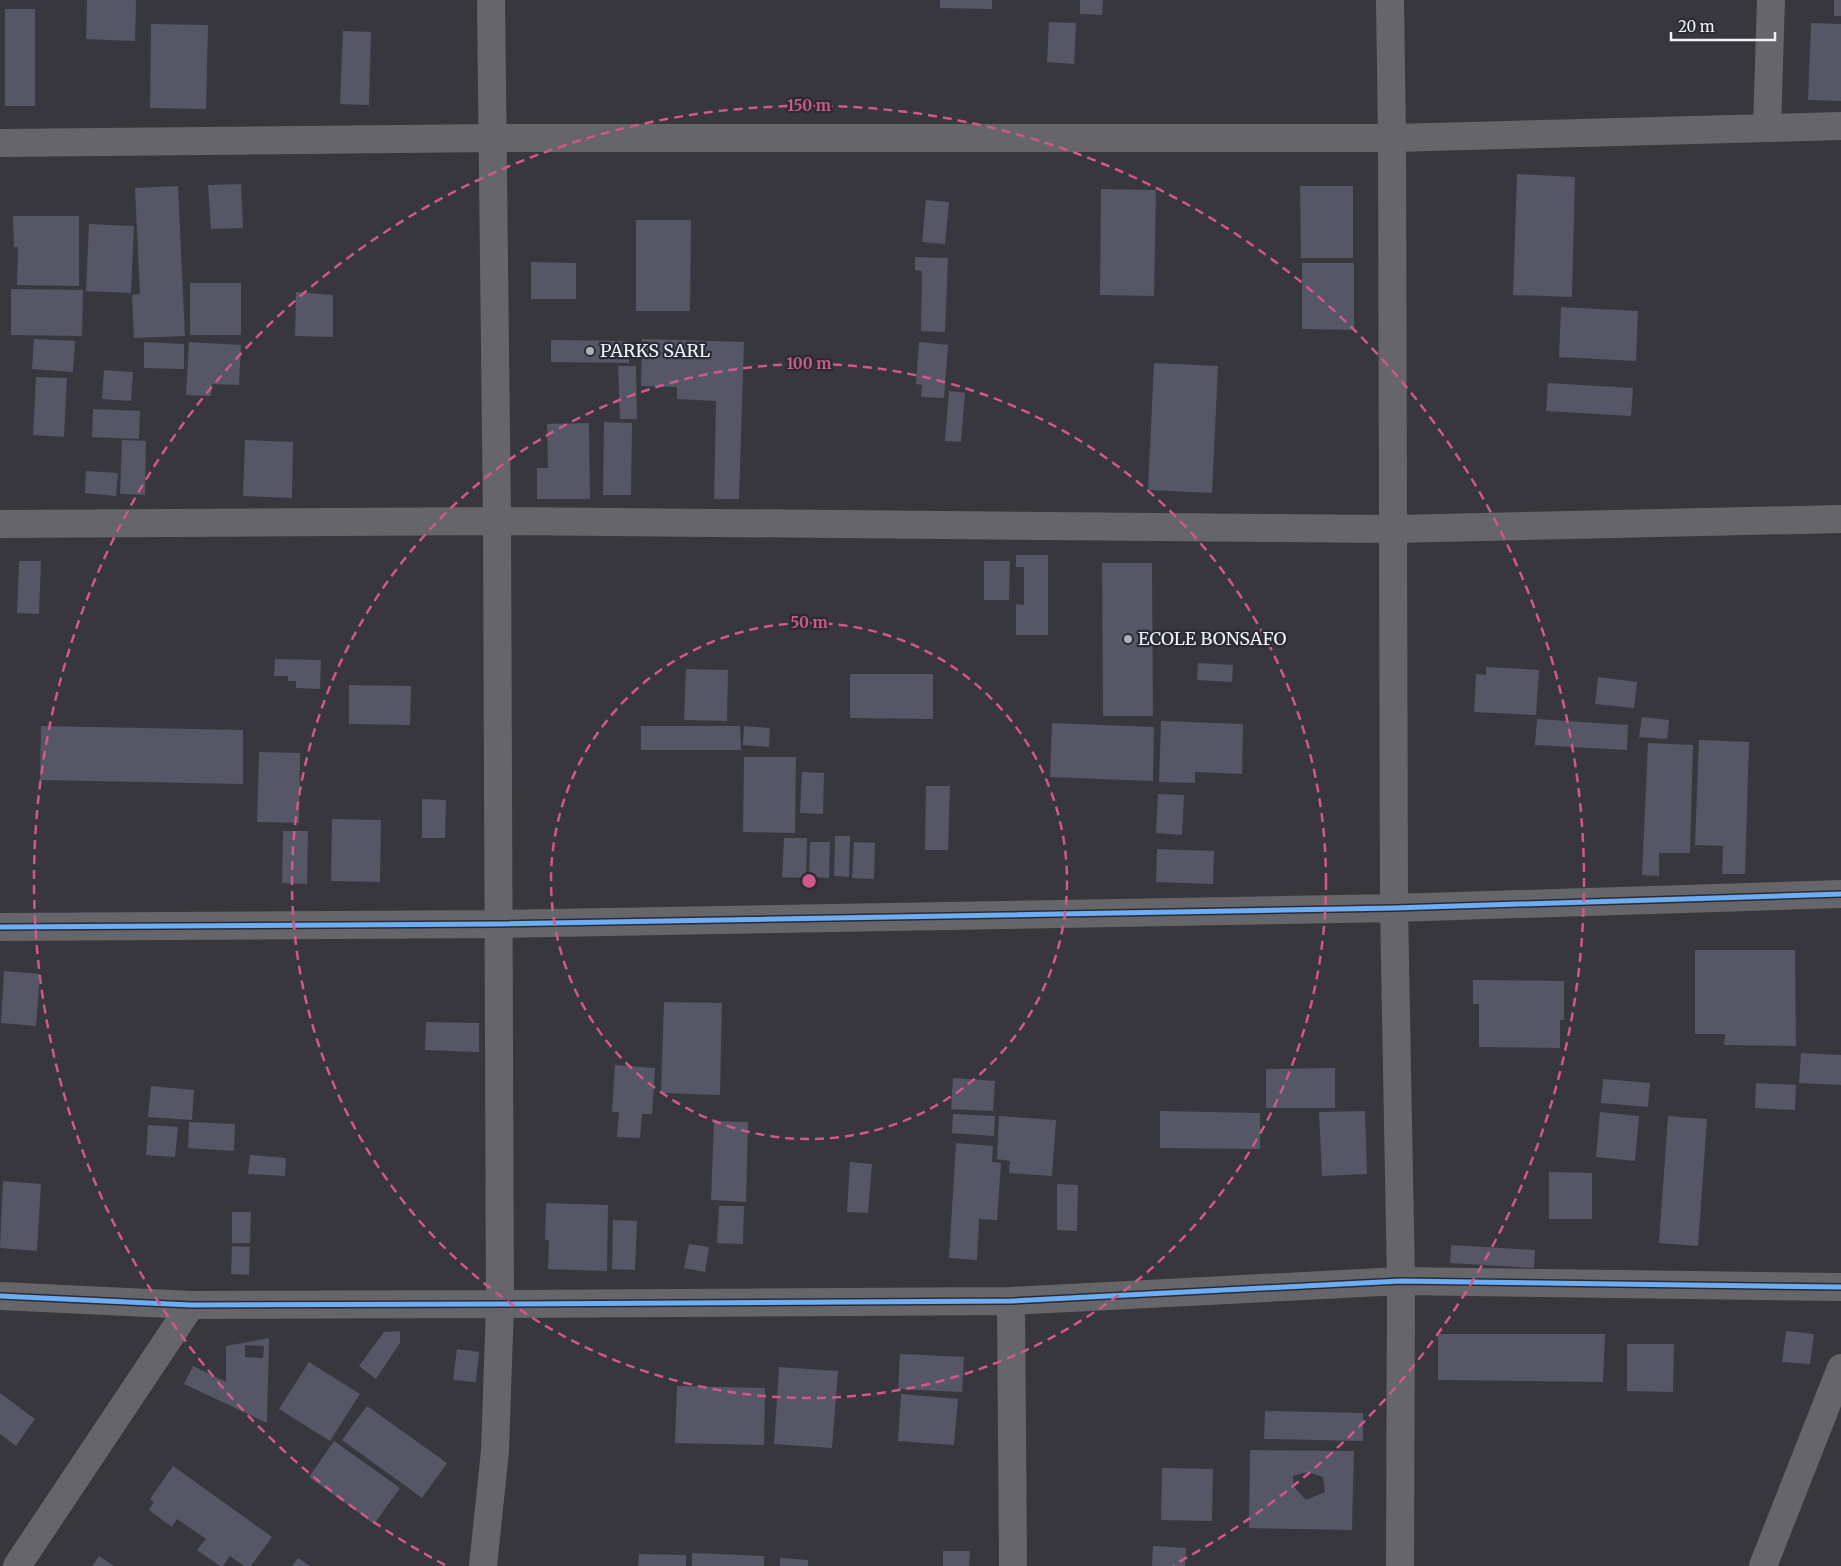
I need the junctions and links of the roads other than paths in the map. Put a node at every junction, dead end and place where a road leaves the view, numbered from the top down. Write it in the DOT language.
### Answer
graph roads {
  1 [pos="491,0"];
  2 [pos="1390,0"];
  3 [pos="1771,0"];
  4 [pos="1841,126"];
  5 [pos="1767,127"];
  6 [pos="493,138"];
  7 [pos="1392,138"];
  8 [pos="0,143"];
  9 [pos="1841,519"];
  10 [pos="497,521"];
  11 [pos="0,524"];
  12 [pos="1393,529"];
  13 [pos="1841,894"];
  14 [pos="1394,908"];
  15 [pos="497,924"];
  16 [pos="0,927"];
  17 [pos="1401,1281"];
  18 [pos="1841,1287"];
  19 [pos="0,1296"];
  20 [pos="1011,1301"];
  21 [pos="500,1304"];
  22 [pos="191,1305"];
  23 [pos="1841,1368"];
  24 [pos="17,1566"];
  25 [pos="483,1566"];
  26 [pos="1012,1566"];
  27 [pos="1400,1566"];
  28 [pos="1763,1566"];
  1 -- 6 [label="street"];
  2 -- 7 [label="street"];
  3 -- 5 [label="street"];
  4 -- 5 [label="street"];
  5 -- 7 [label="street"];
  6 -- 7 [label="street"];
  6 -- 8 [label="street"];
  6 -- 10 [label="street"];
  7 -- 12 [label="street"];
  9 -- 12 [label="street"];
  10 -- 11 [label="street"];
  10 -- 12 [label="street"];
  10 -- 15 [label="street"];
  12 -- 14 [label="street"];
  13 -- 14 [label="street"];
  14 -- 15 [label="street"];
  14 -- 17 [label="street"];
  15 -- 16 [label="street"];
  15 -- 21 [label="street"];
  17 -- 18 [label="street"];
  17 -- 20 [label="street"];
  17 -- 27 [label="street"];
  19 -- 22 [label="street"];
  20 -- 21 [label="street"];
  20 -- 26 [label="street"];
  21 -- 22 [label="street"];
  21 -- 25 [label="street"];
  22 -- 24 [label="street"];
  23 -- 28 [label="street"];
}
